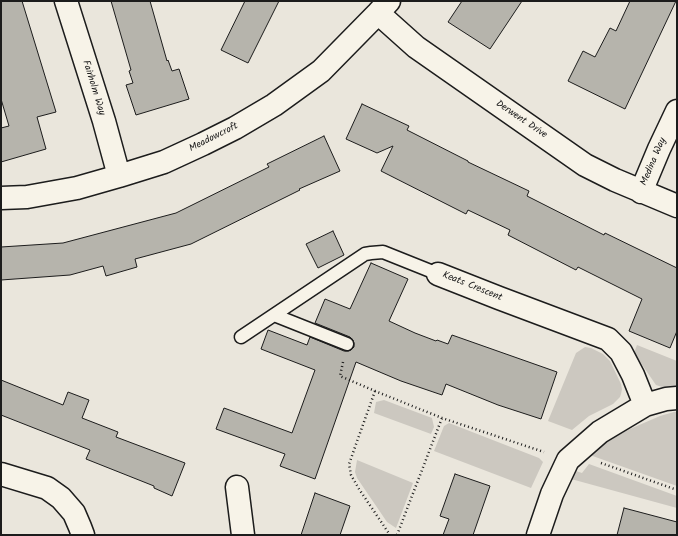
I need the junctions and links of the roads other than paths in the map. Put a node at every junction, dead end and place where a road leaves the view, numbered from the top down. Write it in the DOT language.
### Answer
graph roads {
  1 [pos="66,1"];
  2 [pos="384,7"];
  3 [pos="677,111"];
  4 [pos="119,176"];
  5 [pos="641,192"];
  6 [pos="1,198"];
  7 [pos="677,206"];
  8 [pos="438,274"];
  9 [pos="274,315"];
  10 [pos="241,337"];
  11 [pos="347,344"];
  12 [pos="677,398"];
  13 [pos="645,405"];
  14 [pos="1,474"];
  15 [pos="237,487"];
  16 [pos="82,535"];
  17 [pos="243,535"];
  18 [pos="538,535"];
  1 -- 4 [label="street, Fairholm Way"];
  2 -- 4 [label="street, Meadowcroft"];
  2 -- 5 [label="street, Derwent Drive"];
  3 -- 5 [label="street, Medina Way"];
  4 -- 6 [label="street, Meadowcroft"];
  5 -- 7 [label="street, Derwent Drive"];
  8 -- 9 [label="lane, Keats Crescent"];
  8 -- 13 [label="street, Keats Crescent"];
  9 -- 10 [label="lane, Keats Crescent"];
  9 -- 11 [label="lane"];
  12 -- 13 [label="street"];
  13 -- 18 [label="street"];
  14 -- 16 [label="street"];
  15 -- 17 [label="street"];
}
